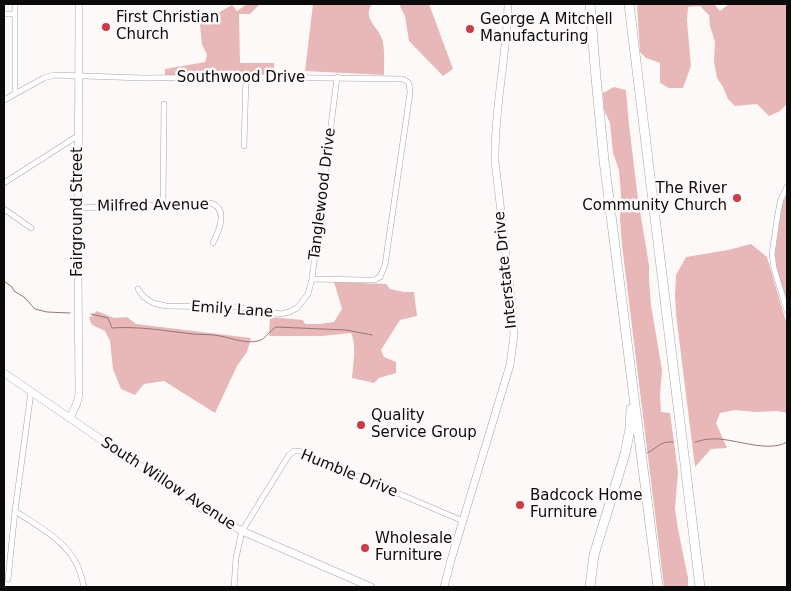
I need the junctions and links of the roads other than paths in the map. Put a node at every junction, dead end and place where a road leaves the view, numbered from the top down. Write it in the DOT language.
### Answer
graph roads {
  1 [pos="15,4"];
  2 [pos="79,4"];
  3 [pos="508,4"];
  4 [pos="590,4"];
  5 [pos="629,4"];
  6 [pos="4,14"];
  7 [pos="15,14"];
  8 [pos="79,77"];
  9 [pos="246,77"];
  10 [pos="337,78"];
  11 [pos="403,79"];
  12 [pos="15,93"];
  13 [pos="4,100"];
  14 [pos="164,104"];
  15 [pos="79,135"];
  16 [pos="244,146"];
  17 [pos="4,182"];
  18 [pos="787,187"];
  19 [pos="163,204"];
  20 [pos="78,208"];
  21 [pos="4,209"];
  22 [pos="31,228"];
  23 [pos="213,243"];
  24 [pos="312,279"];
  25 [pos="138,289"];
  26 [pos="787,311"];
  27 [pos="4,372"];
  28 [pos="632,382"];
  29 [pos="31,392"];
  30 [pos="70,418"];
  31 [pos="15,511"];
  32 [pos="463,521"];
  33 [pos="242,531"];
  34 [pos="696,554"];
  35 [pos="8,579"];
  36 [pos="444,586"];
  37 [pos="84,587"];
  38 [pos="234,587"];
  39 [pos="371,587"];
  40 [pos="590,587"];
  41 [pos="658,587"];
  42 [pos="700,587"];
  43 [pos="704,587"];
  1 -- 7 [label="street"];
  2 -- 8 [label="main road, Fairground Street"];
  3 -- 32 [label="main road, Interstate Drive"];
  4 -- 28 [label="highway"];
  5 -- 34 [label="highway"];
  6 -- 7 [label="street"];
  7 -- 12 [label="street"];
  8 -- 9 [label="street, Southwood Drive"];
  8 -- 12 [label="street, Southwood Drive"];
  8 -- 15 [label="main road, Fairground Street"];
  9 -- 10 [label="street, Southwood Drive"];
  9 -- 16 [label="street"];
  10 -- 11 [label="street, Southwood Drive"];
  10 -- 24 [label="street, Tanglewood Drive"];
  11 -- 24 [label="street, Tanglewood Drive"];
  12 -- 13 [label="street, Southwood Drive"];
  14 -- 19 [label="street"];
  15 -- 17 [label="street"];
  15 -- 20 [label="main road, Fairground Street"];
  18 -- 26 [label="street"];
  19 -- 20 [label="street, Milfred Avenue"];
  19 -- 23 [label="street, Milfred Avenue"];
  20 -- 30 [label="main road, Fairground Street"];
  21 -- 22 [label="street"];
  24 -- 25 [label="street, Emily Lane"];
  27 -- 29 [label="main road, South Willow Avenue"];
  28 -- 40 [label="highway"];
  28 -- 41 [label="highway"];
  29 -- 30 [label="main road, South Willow Avenue"];
  29 -- 31 [label="street"];
  30 -- 33 [label="main road, South Willow Avenue"];
  31 -- 35 [label="street"];
  31 -- 37 [label="street"];
  32 -- 33 [label="street, Humble Drive"];
  32 -- 36 [label="main road, Interstate Drive"];
  33 -- 38 [label="street, Humble Drive"];
  33 -- 39 [label="main road, South Willow Avenue"];
  34 -- 42 [label="highway"];
  34 -- 43 [label="highway"];
}
